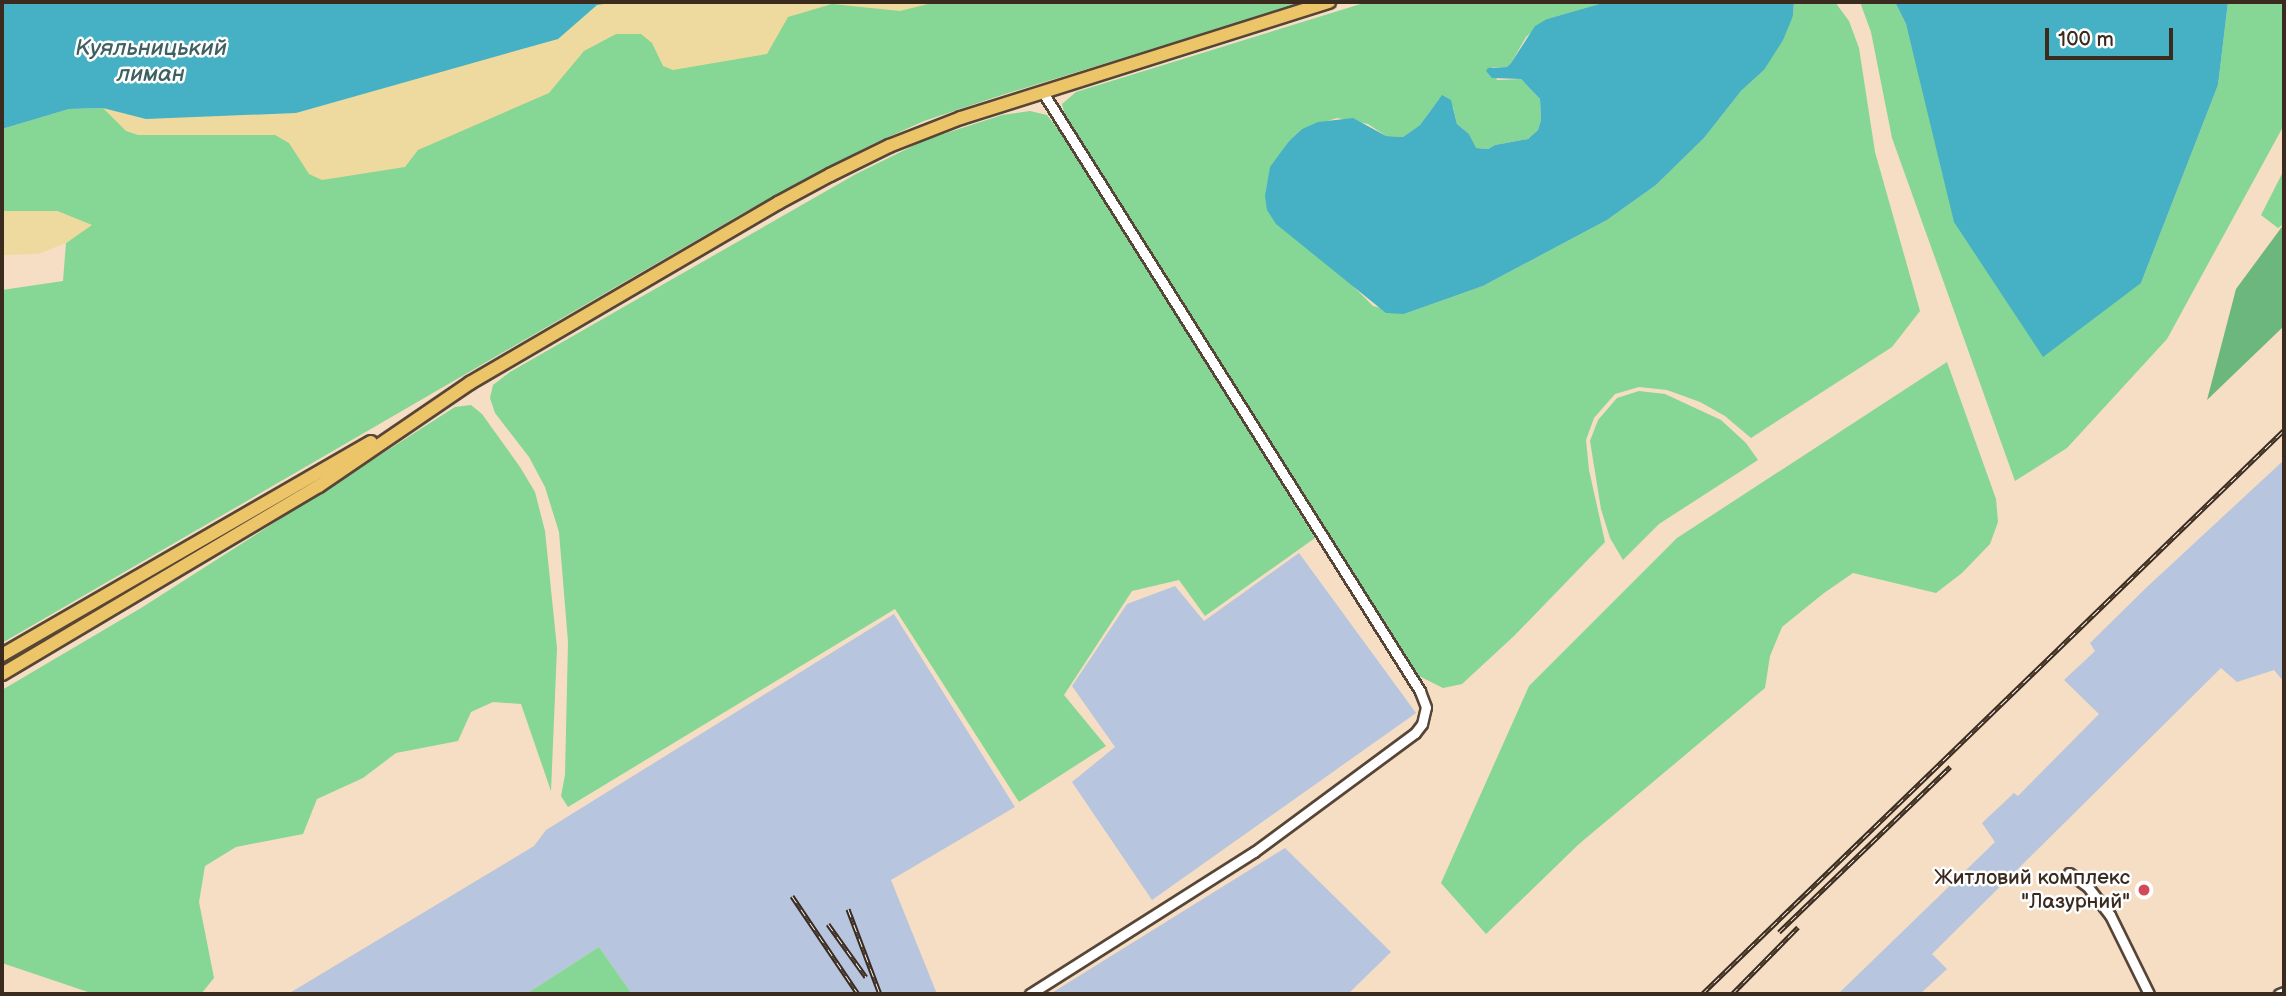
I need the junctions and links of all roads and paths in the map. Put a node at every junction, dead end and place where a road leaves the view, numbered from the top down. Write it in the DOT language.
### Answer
graph roads {
  1 [pos="1329,2"];
  2 [pos="1042,91"];
  3 [pos="423,413"];
  4 [pos="135,578"];
  5 [pos="2,647"];
  6 [pos="2,655"];
  7 [pos="2,674"];
  8 [pos="2069,873"];
  9 [pos="2284,992"];
  10 [pos="1030,994"];
  11 [pos="2149,994"];
  12 [pos="2278,994"];
  1 -- 2 [label="highway"];
  2 -- 3 [label="highway"];
  2 -- 10 [label="street"];
  3 -- 4 [label="highway"];
  3 -- 7 [label="highway"];
  4 -- 5 [label="highway"];
  4 -- 6 [label="highway"];
  8 -- 11 [label="street"];
  9 -- 12 [label="street"];
}
